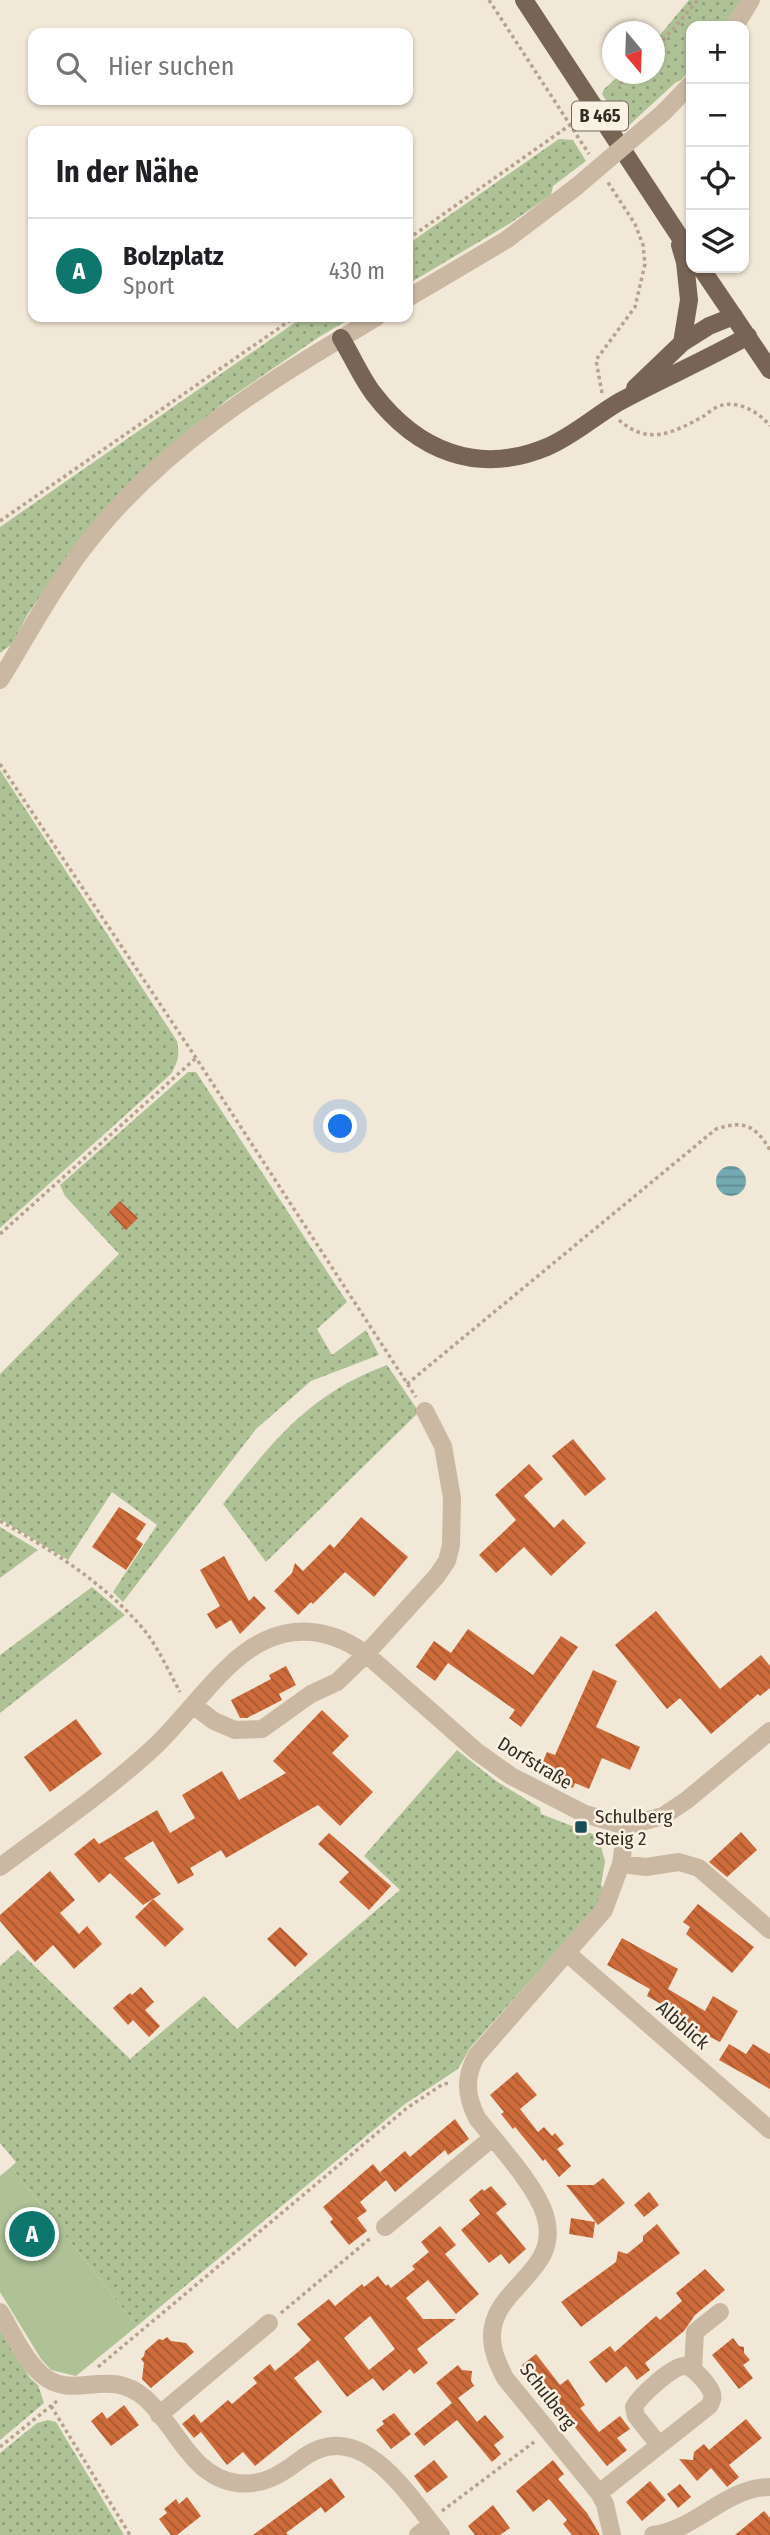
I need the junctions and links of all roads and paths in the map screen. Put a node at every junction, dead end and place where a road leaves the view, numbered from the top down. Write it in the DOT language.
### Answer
graph roads {
  1 [pos="489,0"];
  2 [pos="524,0"];
  3 [pos="698,0"];
  4 [pos="751,0"];
  5 [pos="738,21"];
  6 [pos="665,38"];
  7 [pos="686,89"];
  8 [pos="570,125"];
  9 [pos="592,158"];
  10 [pos="606,180"];
  11 [pos="676,232"];
  12 [pos="413,235"];
  13 [pos="686,247"];
  14 [pos="704,273"];
  15 [pos="413,295"];
  16 [pos="734,316"];
  17 [pos="288,322"];
  18 [pos="368,322"];
  19 [pos="748,337"];
  20 [pos="341,338"];
  21 [pos="682,343"];
  22 [pos="770,370"];
  23 [pos="615,405"];
  24 [pos="770,426"];
  25 [pos="0,521"];
  26 [pos="0,680"];
  27 [pos="0,764"];
  28 [pos="196,1058"];
  29 [pos="770,1150"];
  30 [pos="0,1234"];
  31 [pos="407,1384"];
  32 [pos="425,1411"];
  33 [pos="0,1521"];
  34 [pos="366,1654"];
  35 [pos="194,1706"];
  36 [pos="770,1731"];
  37 [pos="625,1826"];
  38 [pos="621,1864"];
  39 [pos="0,1867"];
  40 [pos="770,1930"];
  41 [pos="567,1953"];
  42 [pos="467,2080"];
  43 [pos="770,2130"];
  44 [pos="492,2138"];
  45 [pos="385,2227"];
  46 [pos="0,2312"];
  47 [pos="720,2312"];
  48 [pos="269,2323"];
  49 [pos="693,2369"];
  50 [pos="75,2387"];
  51 [pos="51,2406"];
  52 [pos="159,2415"];
  53 [pos="548,2431"];
  54 [pos="659,2445"];
  55 [pos="0,2447"];
  56 [pos="770,2487"];
  57 [pos="599,2493"];
  58 [pos="430,2529"];
  59 [pos="130,2535"];
  60 [pos="612,2535"];
  61 [pos="653,2535"];
  1 -- 8 [label="path"];
  2 -- 11 [label="main road, B 465"];
  3 -- 6 [label="path"];
  4 -- 5 [label="street"];
  7 -- 15 [label="street, bridge"];
  8 -- 9 [label="path"];
  8 -- 12 [label="path"];
  10 -- 23 [label="path"];
  11 -- 13 [label="main road, B 465"];
  11 -- 21 [label="main road"];
  14 -- 16 [label="main road"];
  16 -- 19 [label="main road"];
  16 -- 21 [label="main road"];
  17 -- 25 [label="path"];
  18 -- 20 [label="street"];
  19 -- 22 [label="main road"];
  19 -- 23 [label="main road"];
  20 -- 23 [label="main road"];
  20 -- 26 [label="street"];
  21 -- 23 [label="main road"];
  23 -- 24 [label="path"];
  27 -- 28 [label="path"];
  28 -- 30 [label="path"];
  28 -- 31 [label="path"];
  29 -- 31 [label="path"];
  31 -- 32 [label="path"];
  32 -- 34 [label="street"];
  33 -- 35 [label="path"];
  34 -- 35 [label="street"];
  34 -- 35 [label="street, Dorfstraße"];
  34 -- 37 [label="street, Dorfstraße"];
  35 -- 39 [label="street, Dorfstraße"];
  36 -- 37 [label="street"];
  37 -- 38 [label="street"];
  38 -- 40 [label="street"];
  38 -- 41 [label="street"];
  41 -- 42 [label="street"];
  41 -- 43 [label="street, Albblick"];
  42 -- 44 [label="street, Schulberg"];
  42 -- 50 [label="path"];
  44 -- 45 [label="street"];
  44 -- 53 [label="street, Schulberg"];
  45 -- 48 [label="path"];
  46 -- 50 [label="street"];
  47 -- 49 [label="street"];
  48 -- 52 [label="street"];
  49 -- 54 [label="street"];
  49 -- 54 [label="street"];
  50 -- 51 [label="path"];
  50 -- 52 [label="street"];
  51 -- 55 [label="path"];
  51 -- 59 [label="path"];
  52 -- 58 [label="street"];
  53 -- 57 [label="street, Schulberg"];
  53 -- 58 [label="path"];
  54 -- 57 [label="street"];
  56 -- 61 [label="street"];
  57 -- 60 [label="street, Schulberg"];
}
